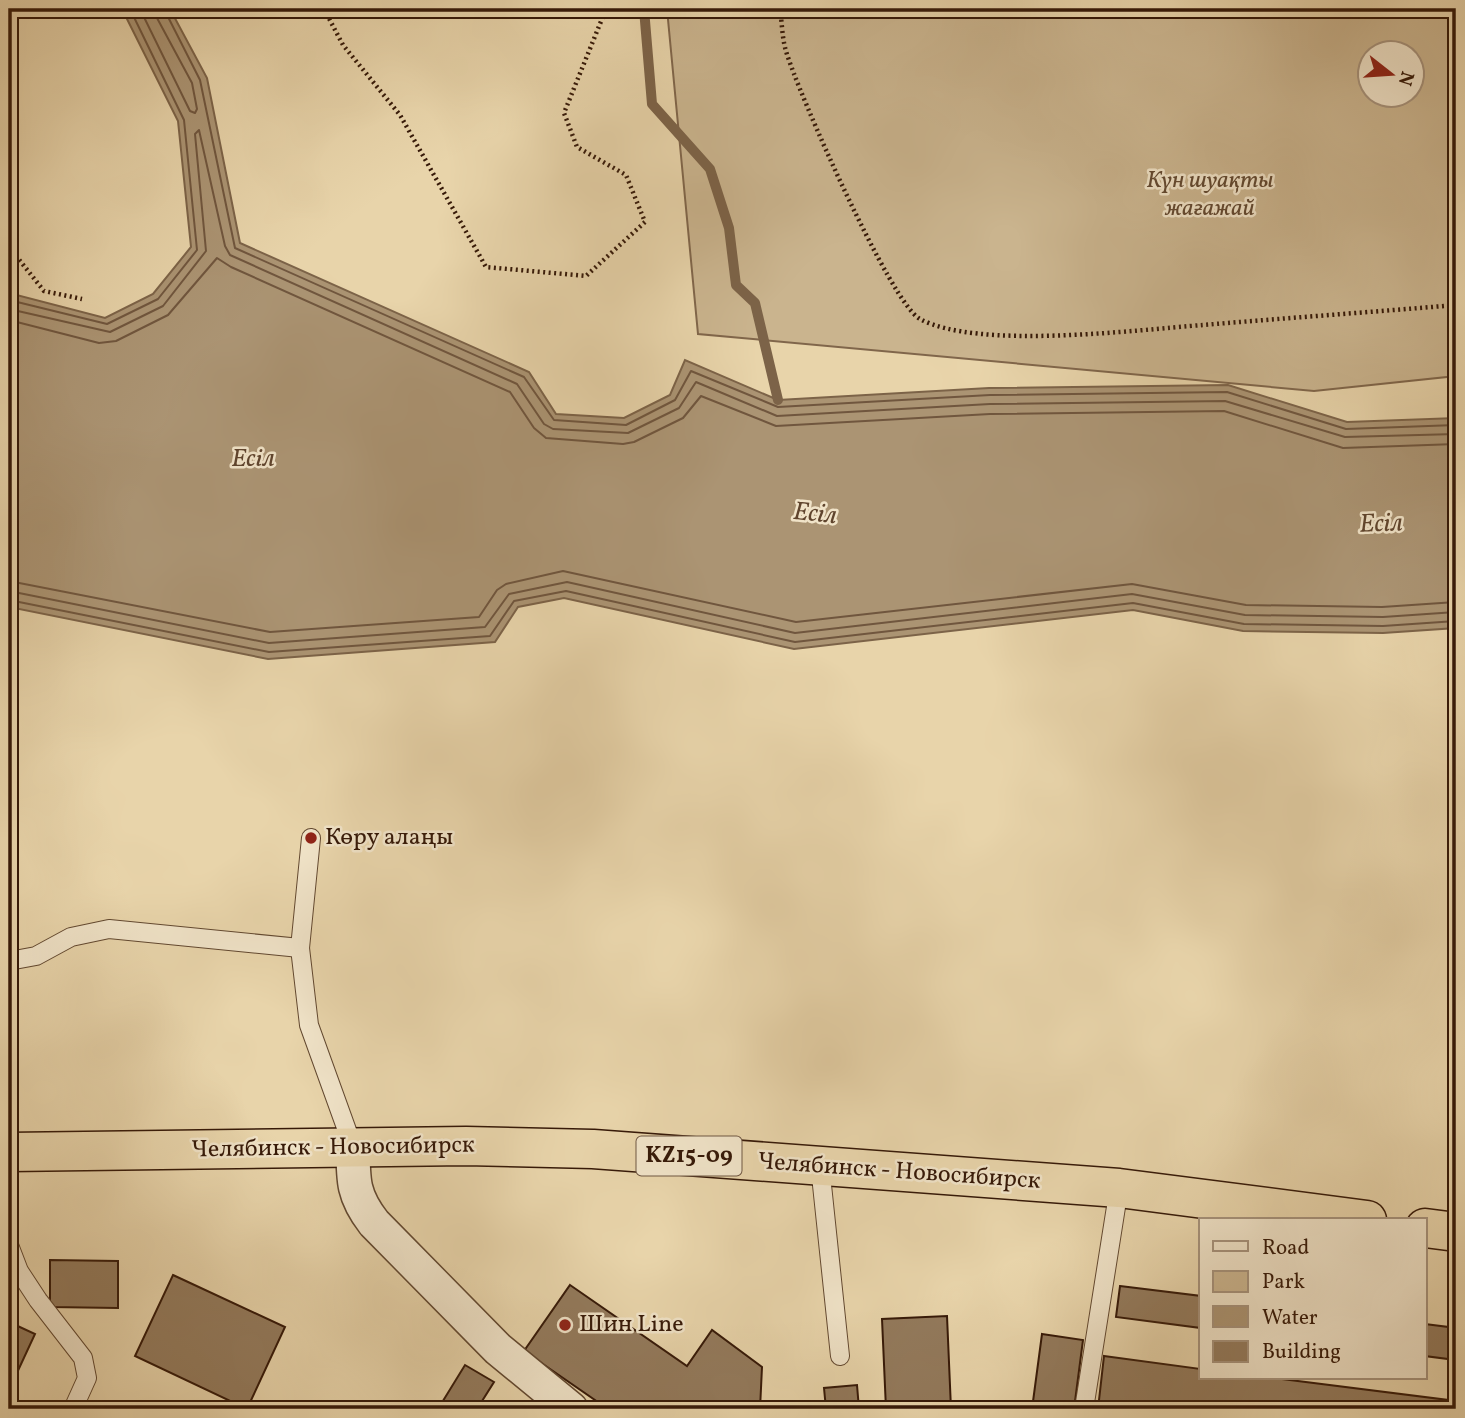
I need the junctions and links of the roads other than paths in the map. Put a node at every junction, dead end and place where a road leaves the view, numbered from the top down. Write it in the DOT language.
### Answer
graph roads {
  1 [pos="311,838"];
  2 [pos="300,948"];
  3 [pos="9,961"];
  4 [pos="353,1147"];
  5 [pos="9,1152"];
  6 [pos="820,1166"];
  7 [pos="1119,1188"];
  8 [pos="1352,1218"];
  9 [pos="1426,1228"];
  10 [pos="1456,1232"];
  11 [pos="9,1245"];
  12 [pos="840,1356"];
  13 [pos="73,1409"];
  14 [pos="571,1409"];
  15 [pos="1084,1409"];
  1 -- 2 [label="lane"];
  2 -- 3 [label="lane"];
  2 -- 4 [label="lane"];
  4 -- 5 [label="highway, Челябинск - Новосибирск / KZ15-09"];
  4 -- 6 [label="highway, Челябинск - Новосибирск / KZ15-09"];
  4 -- 14 [label="street"];
  6 -- 7 [label="highway, Челябинск - Новосибирск / KZ15-09"];
  6 -- 12 [label="lane"];
  7 -- 8 [label="highway, Челябинск - Новосибирск / KZ15-09"];
  7 -- 15 [label="lane"];
  9 -- 10 [label="highway"];
  11 -- 13 [label="lane"];
}
